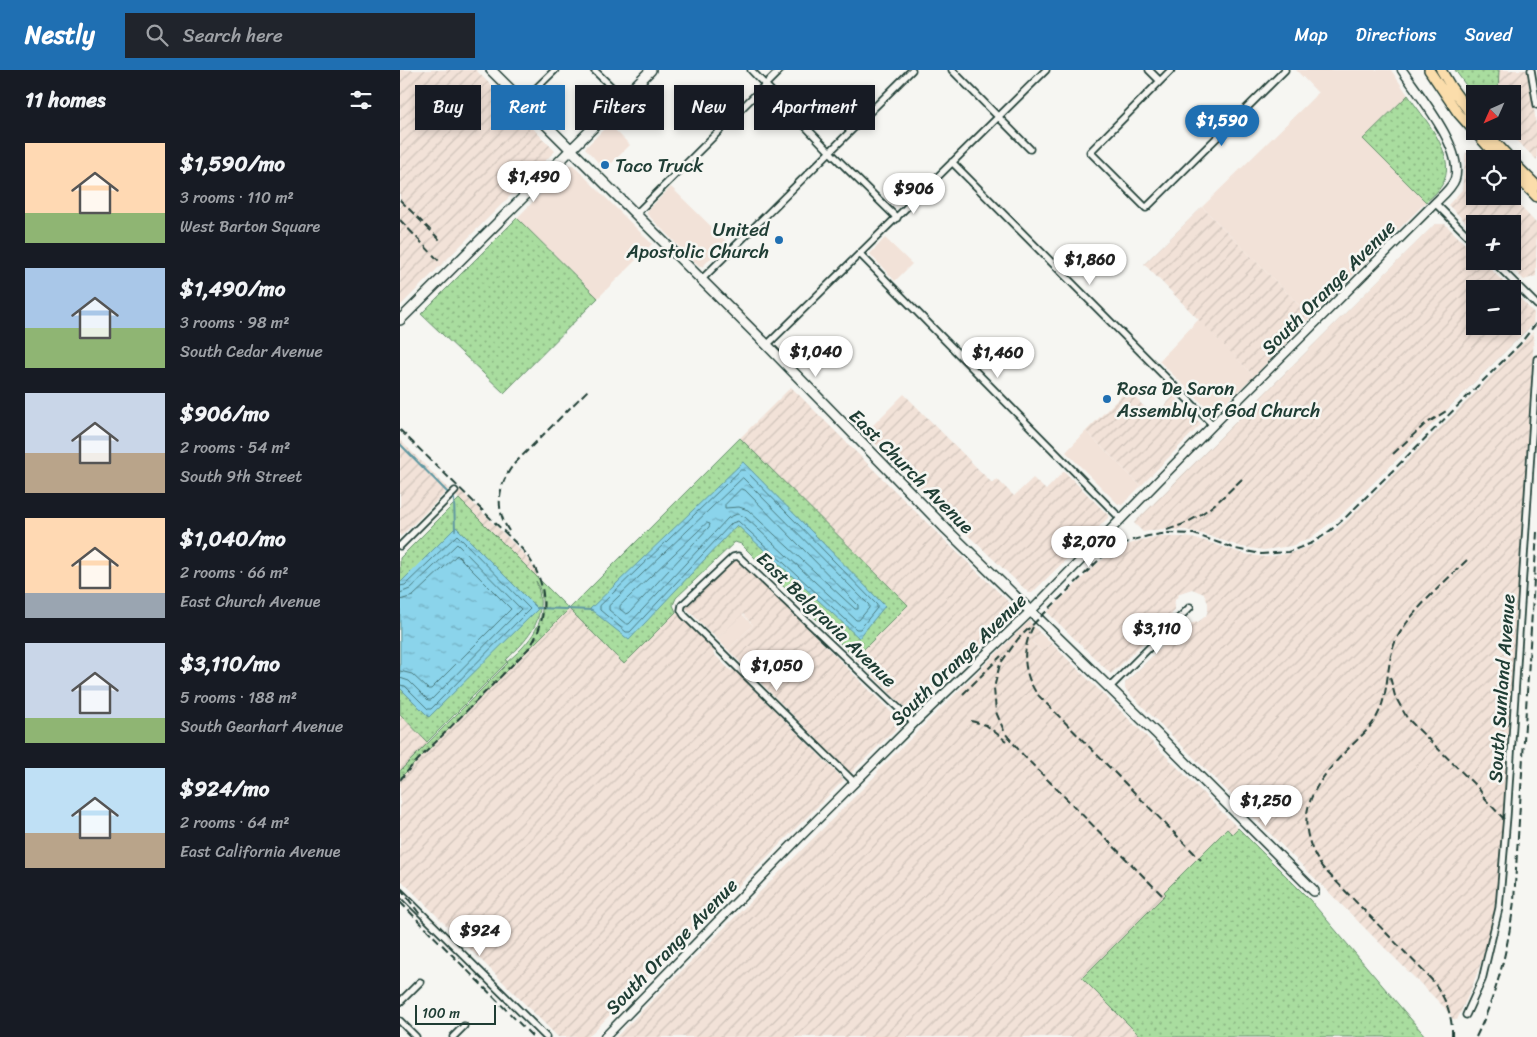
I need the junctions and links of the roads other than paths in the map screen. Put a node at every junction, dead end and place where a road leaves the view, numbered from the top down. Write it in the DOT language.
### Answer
graph roads {
  1 [pos="491,70"];
  2 [pos="555,70"];
  3 [pos="594,70"];
  4 [pos="650,70"];
  5 [pos="751,70"];
  6 [pos="780,70"];
  7 [pos="912,70"];
  8 [pos="952,70"];
  9 [pos="1046,70"];
  10 [pos="1150,70"];
  11 [pos="1171,70"];
  12 [pos="1285,70"];
  13 [pos="1402,70"];
  14 [pos="1430,70"];
  15 [pos="1441,70"];
  16 [pos="1531,70"];
  17 [pos="1160,81"];
  18 [pos="506,85"];
  19 [pos="540,85"];
  20 [pos="610,85"];
  21 [pos="636,85"];
  22 [pos="766,85"];
  23 [pos="754,97"];
  24 [pos="1537,105"];
  25 [pos="1466,108"];
  26 [pos="998,118"];
  27 [pos="1466,120"];
  28 [pos="550,130"];
  29 [pos="590,130"];
  30 [pos="809,130"];
  31 [pos="1490,140"];
  32 [pos="1030,149"];
  33 [pos="570,150"];
  34 [pos="1501,150"];
  35 [pos="830,152"];
  36 [pos="952,162"];
  37 [pos="1521,172"];
  38 [pos="1521,179"];
  39 [pos="1534,189"];
  40 [pos="1435,203"];
  41 [pos="636,214"];
  42 [pos="897,218"];
  43 [pos="1466,234"];
  44 [pos="860,254"];
  45 [pos="1502,270"];
  46 [pos="701,280"];
  47 [pos="1537,305"];
  48 [pos="400,320"];
  49 [pos="767,345"];
  50 [pos="1537,359"];
  51 [pos="1213,425"];
  52 [pos="454,491"];
  53 [pos="1122,518"];
  54 [pos="400,546"];
  55 [pos="1190,607"];
  56 [pos="1031,612"];
  57 [pos="1109,688"];
  58 [pos="914,723"];
  59 [pos="855,783"];
  60 [pos="1314,891"];
  61 [pos="400,892"];
  62 [pos="420,982"];
  63 [pos="400,1002"];
  64 [pos="1466,1014"];
  65 [pos="400,1021"];
  66 [pos="464,1026"];
  67 [pos="416,1037"];
  68 [pos="453,1037"];
  69 [pos="546,1037"];
  70 [pos="605,1037"];
  1 -- 18 [label="main road, East Church Avenue"];
  2 -- 19 [label="street"];
  3 -- 20 [label="street"];
  4 -- 21 [label="main road"];
  5 -- 22 [label="street"];
  6 -- 22 [label="street"];
  7 -- 35 [label="street"];
  8 -- 26 [label="street"];
  9 -- 26 [label="street"];
  10 -- 17 [label="street"];
  11 -- 17 [label="street"];
  12 -- 17 [label="street"];
  13 -- 40 [label="street, South Orange Avenue"];
  14 -- 27 [label="main road"];
  15 -- 25 [label="main road"];
  16 -- 24 [label="street"];
  23 -- 41 [label="street"];
  26 -- 32 [label="street"];
  26 -- 36 [label="street"];
  28 -- 33 [label="main road, East Church Avenue"];
  29 -- 33 [label="main road"];
  30 -- 35 [label="street"];
  31 -- 34 [label="main road"];
  33 -- 41 [label="main road, East Church Avenue"];
  33 -- 48 [label="main road"];
  35 -- 42 [label="street"];
  35 -- 46 [label="street"];
  36 -- 42 [label="street"];
  36 -- 51 [label="street"];
  37 -- 39 [label="main road"];
  38 -- 39 [label="main road"];
  40 -- 43 [label="street"];
  40 -- 51 [label="street, South Orange Avenue"];
  41 -- 46 [label="main road, East Church Avenue"];
  42 -- 44 [label="street"];
  44 -- 49 [label="street"];
  44 -- 53 [label="street"];
  45 -- 47 [label="street"];
  46 -- 49 [label="main road, East Church Avenue"];
  49 -- 56 [label="main road, East Church Avenue"];
  50 -- 64 [label="street, South Sunland Avenue"];
  51 -- 53 [label="street, South Orange Avenue"];
  52 -- 54 [label="street"];
  53 -- 56 [label="street, South Orange Avenue"];
  55 -- 57 [label="street"];
  56 -- 57 [label="main road, East Church Avenue"];
  56 -- 58 [label="street, South Orange Avenue"];
  57 -- 60 [label="main road, East Church Avenue"];
  58 -- 59 [label="street, South Orange Avenue"];
  58 -- 59 [label="street, East Belgravia Avenue"];
  59 -- 70 [label="street, South Orange Avenue"];
  61 -- 69 [label="street"];
  62 -- 63 [label="street"];
  65 -- 67 [label="street"];
  66 -- 68 [label="street"];
}
